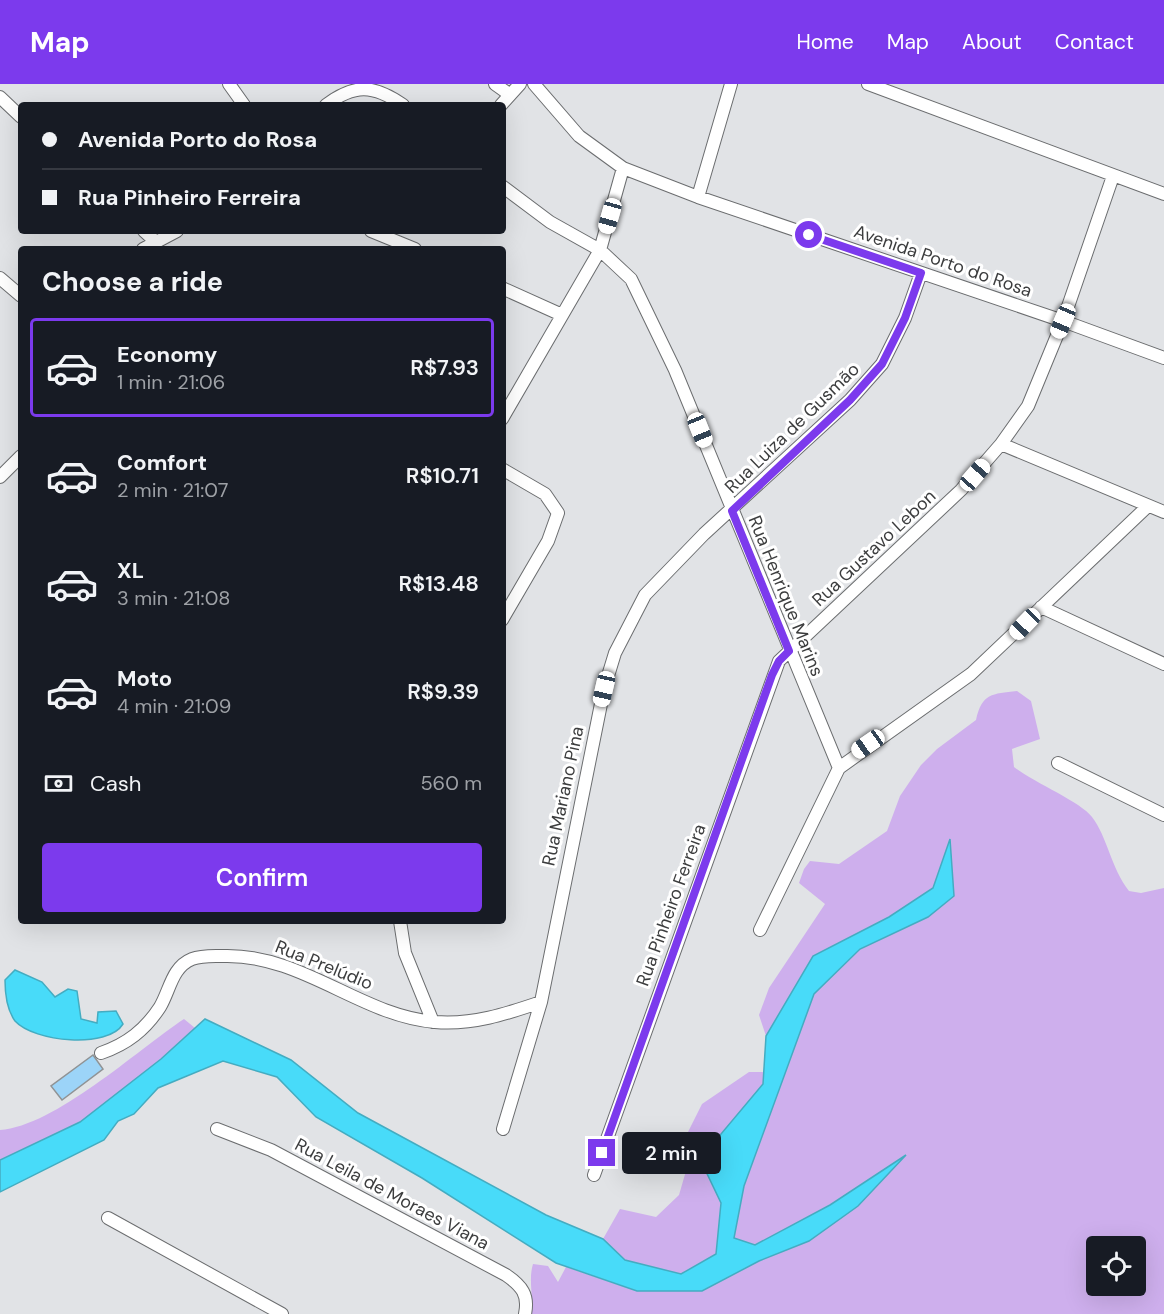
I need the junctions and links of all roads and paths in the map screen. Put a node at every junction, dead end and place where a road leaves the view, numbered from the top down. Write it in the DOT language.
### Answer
graph roads {
  1 [pos="229,84"];
  2 [pos="495,84"];
  3 [pos="520,84"];
  4 [pos="534,84"];
  5 [pos="731,84"];
  6 [pos="868,84"];
  7 [pos="509,94"];
  8 [pos="0,97"];
  9 [pos="242,102"];
  10 [pos="330,102"];
  11 [pos="399,102"];
  12 [pos="503,102"];
  13 [pos="18,114"];
  14 [pos="623,168"];
  15 [pos="1113,176"];
  16 [pos="506,189"];
  17 [pos="1164,194"];
  18 [pos="698,197"];
  19 [pos="147,234"];
  20 [pos="171,234"];
  21 [pos="378,234"];
  22 [pos="156,242"];
  23 [pos="149,246"];
  24 [pos="408,246"];
  25 [pos="600,250"];
  26 [pos="921,273"];
  27 [pos="0,278"];
  28 [pos="506,290"];
  29 [pos="18,293"];
  30 [pos="562,315"];
  31 [pos="1063,321"];
  32 [pos="1164,358"];
  33 [pos="506,412"];
  34 [pos="1001,444"];
  35 [pos="18,459"];
  36 [pos="506,471"];
  37 [pos="0,477"];
  38 [pos="1148,506"];
  39 [pos="732,511"];
  40 [pos="1164,512"];
  41 [pos="1041,607"];
  42 [pos="506,612"];
  43 [pos="789,651"];
  44 [pos="1164,664"];
  45 [pos="1058,764"];
  46 [pos="839,768"];
  47 [pos="1164,815"];
  48 [pos="400,924"];
  49 [pos="760,930"];
  50 [pos="541,1002"];
  51 [pos="433,1022"];
  52 [pos="101,1053"];
  53 [pos="217,1129"];
  54 [pos="503,1129"];
  55 [pos="594,1175"];
  56 [pos="108,1218"];
  57 [pos="282,1314"];
  58 [pos="525,1314"];
  1 -- 9 [label="street"];
  2 -- 7 [label="street"];
  3 -- 7 [label="street"];
  4 -- 14 [label="street, Avenida Porto do Rosa"];
  5 -- 18 [label="street"];
  6 -- 15 [label="street"];
  7 -- 12 [label="street"];
  8 -- 13 [label="street"];
  10 -- 11 [label="street"];
  14 -- 18 [label="street, Avenida Porto do Rosa"];
  14 -- 25 [label="street"];
  15 -- 17 [label="street"];
  15 -- 31 [label="street, Rua Gustavo Lebon"];
  16 -- 25 [label="street, Rua Henrique Marins"];
  18 -- 26 [label="street, Avenida Porto do Rosa"];
  19 -- 22 [label="street"];
  20 -- 22 [label="street"];
  21 -- 24 [label="street"];
  22 -- 23 [label="street"];
  25 -- 30 [label="street"];
  25 -- 39 [label="street, Rua Henrique Marins"];
  26 -- 31 [label="street, Avenida Porto do Rosa"];
  26 -- 39 [label="street, Rua Luiza de Gusmão"];
  27 -- 29 [label="street"];
  28 -- 30 [label="street"];
  30 -- 33 [label="street"];
  31 -- 32 [label="street, Avenida Porto do Rosa"];
  31 -- 34 [label="street, Rua Gustavo Lebon"];
  34 -- 38 [label="street"];
  34 -- 43 [label="street, Rua Gustavo Lebon"];
  35 -- 37 [label="street"];
  36 -- 42 [label="street"];
  38 -- 40 [label="street"];
  38 -- 41 [label="street"];
  39 -- 43 [label="street, Rua Henrique Marins"];
  39 -- 50 [label="street, Rua Mariano Pina"];
  41 -- 44 [label="street"];
  41 -- 46 [label="street"];
  43 -- 46 [label="street, Rua Henrique Marins"];
  43 -- 55 [label="street, Rua Pinheiro Ferreira"];
  45 -- 47 [label="street"];
  46 -- 49 [label="street"];
  48 -- 51 [label="street"];
  50 -- 51 [label="street, Rua Prelúdio"];
  50 -- 54 [label="street, Rua Mariano Pina"];
  51 -- 52 [label="street, Rua Prelúdio"];
  53 -- 58 [label="street, Rua Leila de Moraes Viana"];
  56 -- 57 [label="street"];
}
